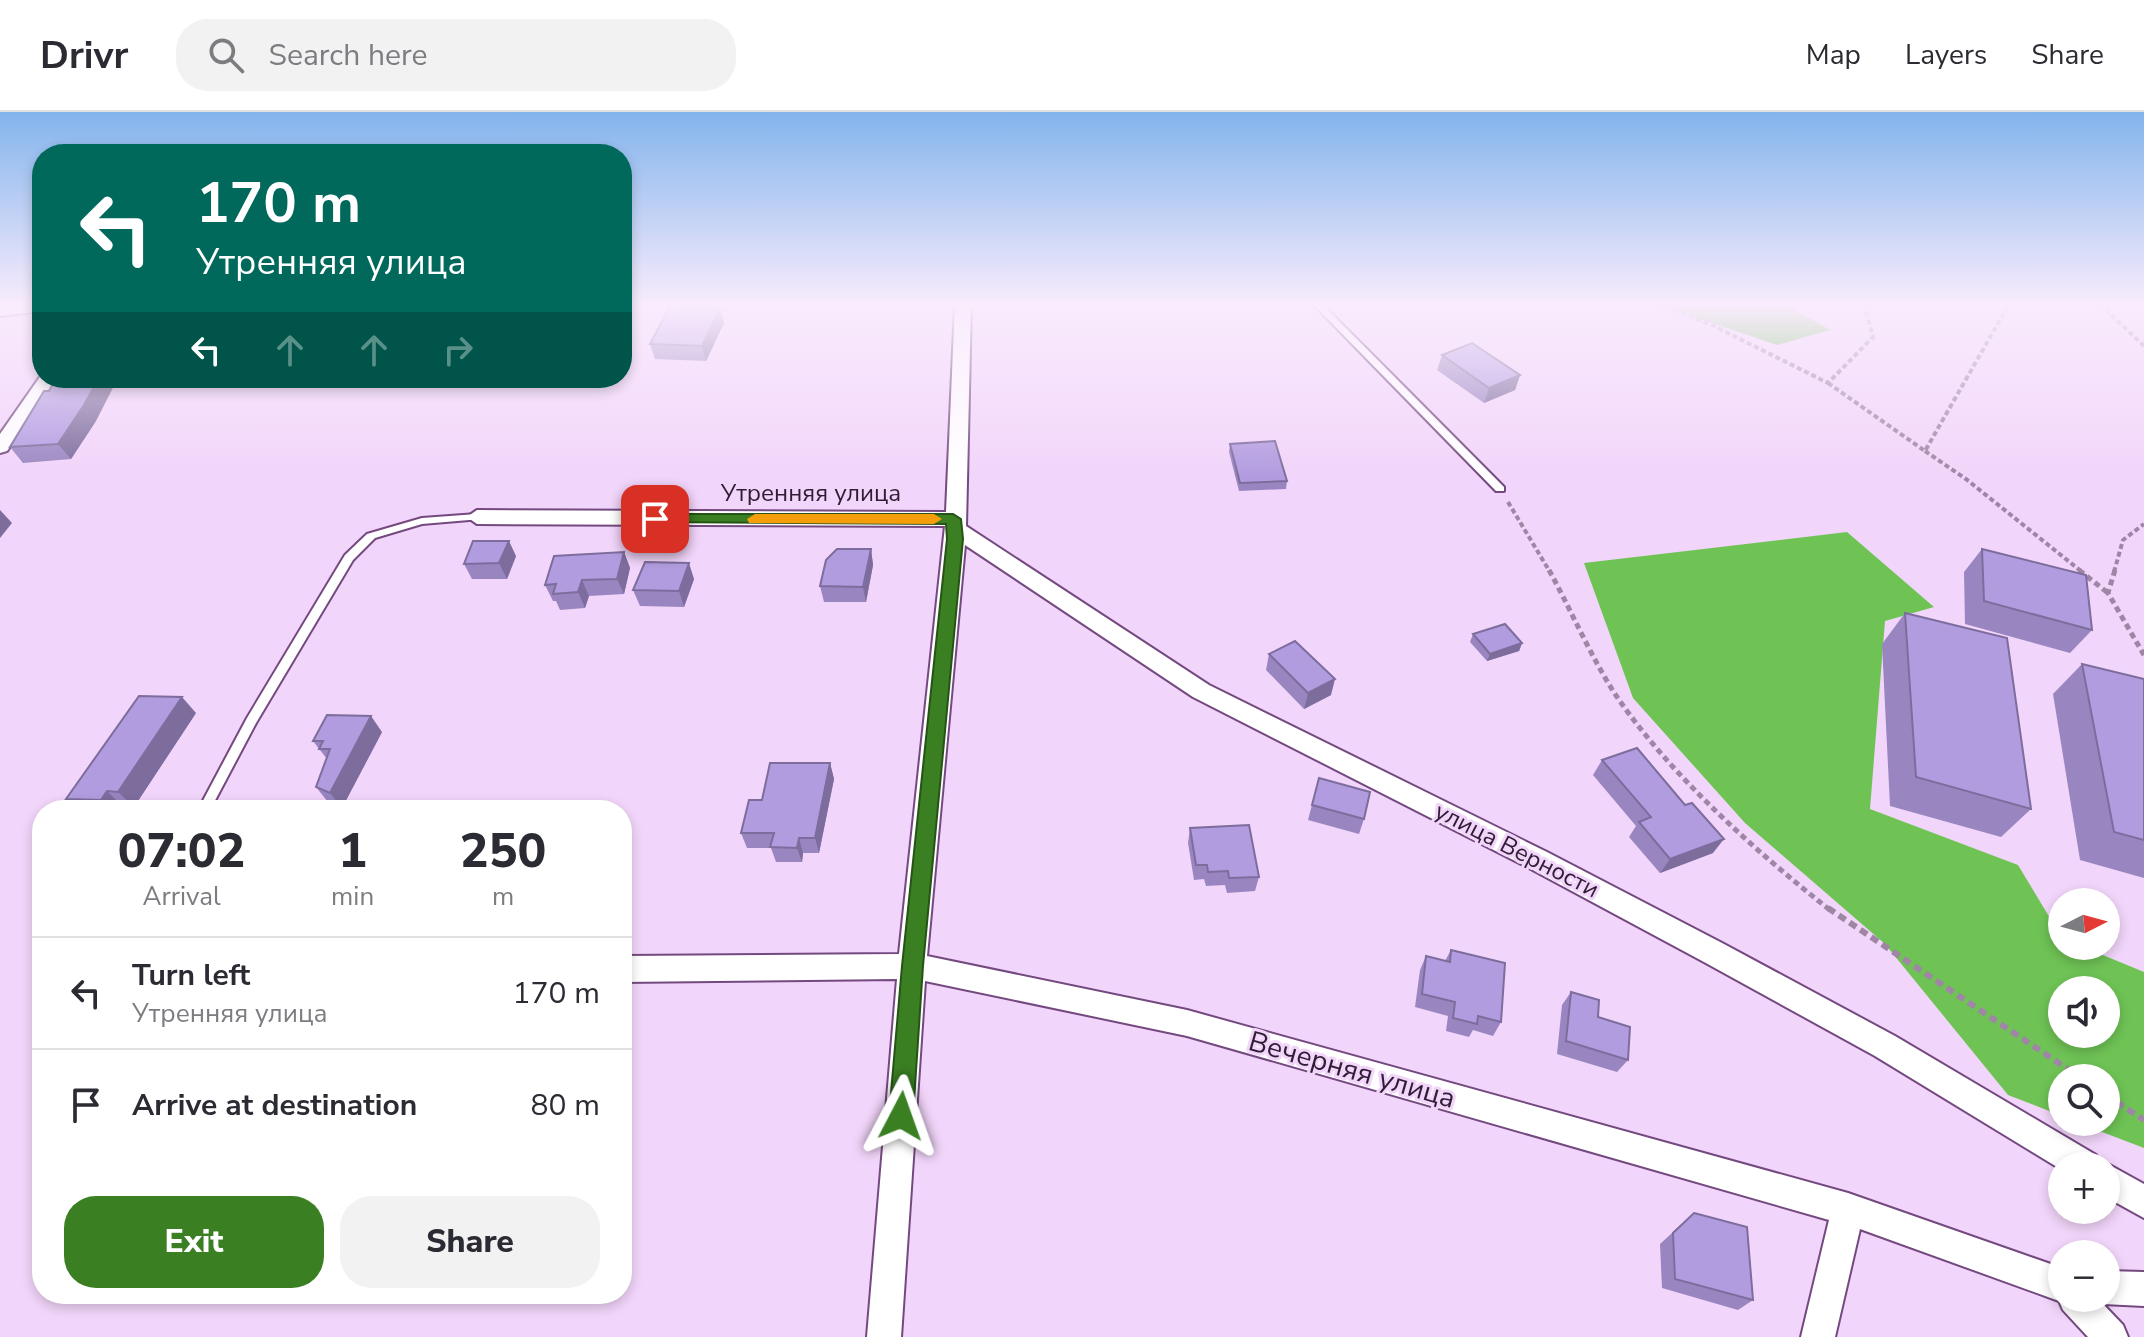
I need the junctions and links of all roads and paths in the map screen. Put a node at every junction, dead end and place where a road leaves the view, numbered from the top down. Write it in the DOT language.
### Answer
graph roads {
  1 [pos="961,361"];
  2 [pos="1374,361"];
  3 [pos="1784,361"];
  4 [pos="1849,361"];
  5 [pos="1976,361"];
  6 [pos="1828,383"];
  7 [pos="42,388"];
  8 [pos="0,447"];
  9 [pos="1925,451"];
  10 [pos="1500,489"];
  11 [pos="477,517"];
  12 [pos="954,523"];
  13 [pos="2144,524"];
  14 [pos="2108,593"];
  15 [pos="2144,655"];
  16 [pos="209,800"];
  17 [pos="912,966"];
  18 [pos="632,969"];
  19 [pos="2060,1064"];
  20 [pos="2120,1104"];
  21 [pos="2144,1120"];
  22 [pos="2062,1152"];
  23 [pos="2120,1187"];
  24 [pos="2144,1202"];
  25 [pos="1848,1209"];
  26 [pos="2048,1280"];
  27 [pos="2120,1288"];
  28 [pos="2144,1289"];
  29 [pos="2088,1312"];
  30 [pos="884,1337"];
  31 [pos="1818,1337"];
  32 [pos="2111,1337"];
  1 -- 12 [label="street"];
  2 -- 10 [label="lane"];
  3 -- 6 [label="path"];
  4 -- 6 [label="path"];
  5 -- 9 [label="path"];
  6 -- 9 [label="path"];
  7 -- 8 [label="street"];
  9 -- 14 [label="path"];
  10 -- 19 [label="path"];
  11 -- 12 [label="street, Утренняя улица"];
  11 -- 16 [label="lane"];
  12 -- 17 [label="street"];
  12 -- 22 [label="street, улица Верности"];
  13 -- 14 [label="path"];
  14 -- 15 [label="path"];
  17 -- 18 [label="street, Вечерняя улица"];
  17 -- 25 [label="street, Вечерняя улица"];
  17 -- 30 [label="street"];
  20 -- 21 [label="path"];
  23 -- 24 [label="street"];
  25 -- 26 [label="street, Вечерняя улица"];
  25 -- 31 [label="street"];
  27 -- 28 [label="street"];
  29 -- 32 [label="street"];
}
